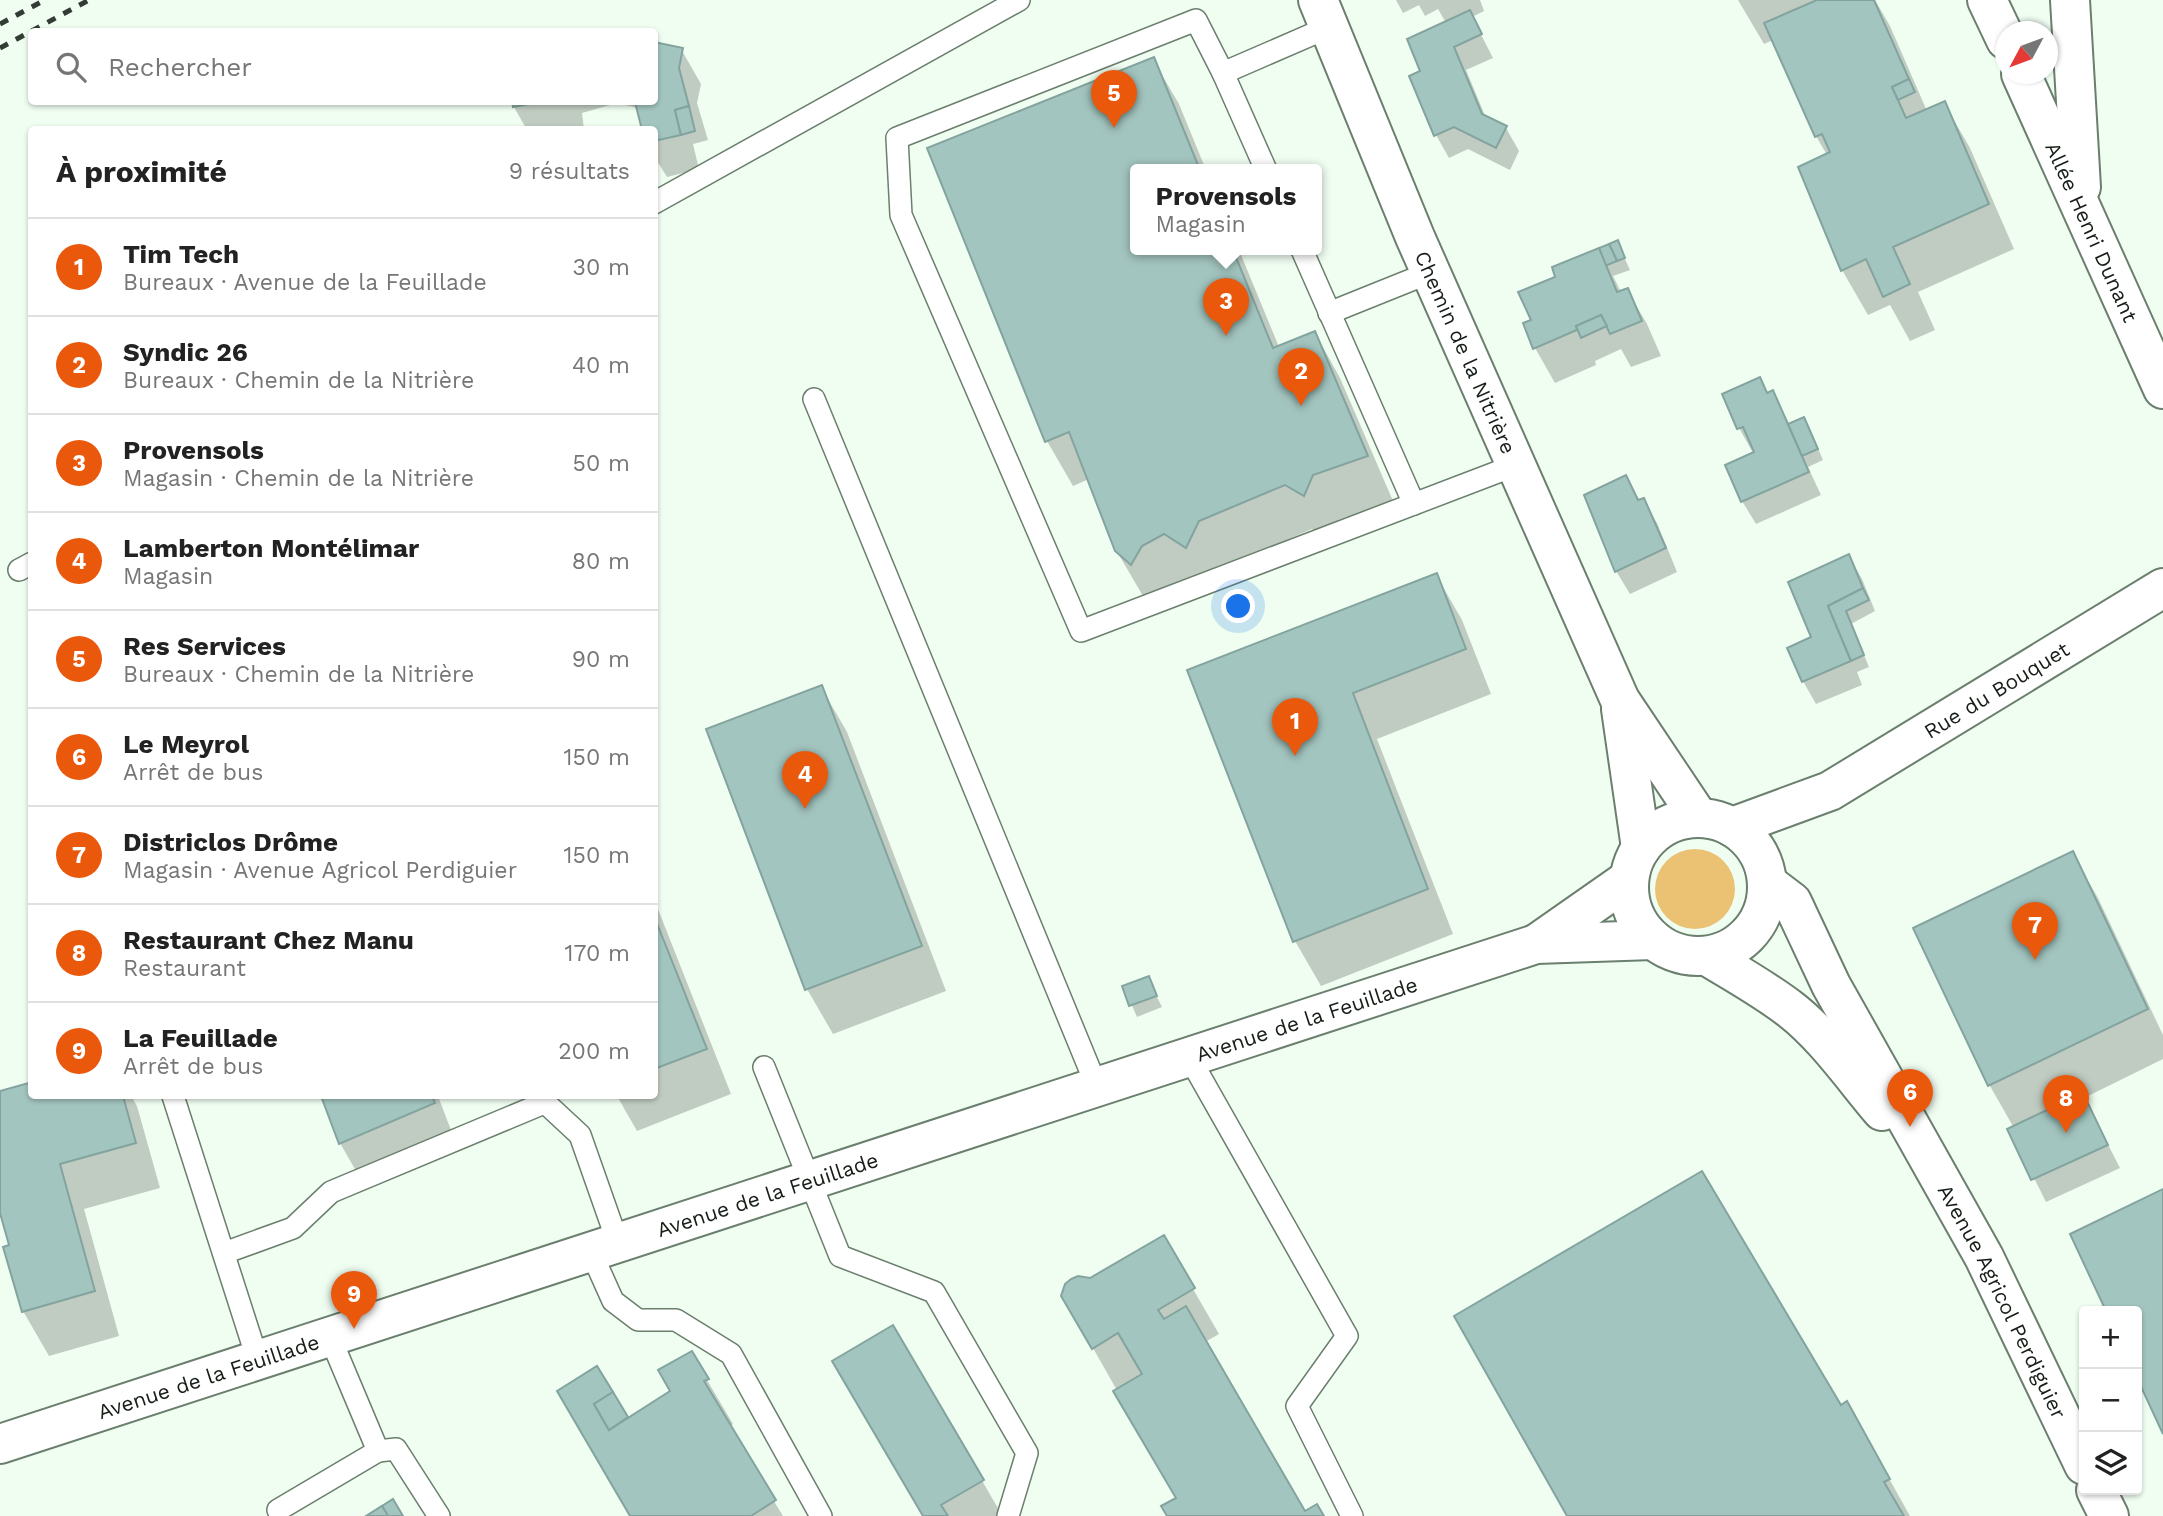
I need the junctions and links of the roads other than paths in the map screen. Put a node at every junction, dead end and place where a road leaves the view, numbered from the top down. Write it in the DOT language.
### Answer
graph roads {
  1 [pos="1019,0"];
  2 [pos="1987,0"];
  3 [pos="2070,0"];
  4 [pos="1323,13"];
  5 [pos="1997,21"];
  6 [pos="1223,73"];
  7 [pos="2025,84"];
  8 [pos="1263,164"];
  9 [pos="658,201"];
  10 [pos="2082,211"];
  11 [pos="1304,255"];
  12 [pos="1431,272"];
  13 [pos="1329,313"];
  14 [pos="2163,389"];
  15 [pos="814,399"];
  16 [pos="1516,465"];
  17 [pos="1415,503"];
  18 [pos="2163,588"];
  19 [pos="1620,700"];
  20 [pos="1829,791"];
  21 [pos="1715,822"];
  22 [pos="1635,863"];
  23 [pos="1765,872"];
  24 [pos="1653,940"];
  25 [pos="1536,944"];
  26 [pos="1707,956"];
  27 [pos="1189,1056"];
  28 [pos="764,1068"];
  29 [pos="1097,1087"];
  30 [pos="174,1099"];
  31 [pos="541,1099"];
  32 [pos="1937,1174"];
  33 [pos="811,1180"];
  34 [pos="604,1247"];
  35 [pos="224,1253"];
  36 [pos="330,1337"];
  37 [pos="258,1361"];
  38 [pos="0,1444"];
  39 [pos="379,1451"];
  40 [pos="2079,1455"];
  41 [pos="2098,1495"];
  42 [pos="278,1510"];
  43 [pos="439,1516"];
  44 [pos="821,1516"];
  45 [pos="1008,1516"];
  46 [pos="1352,1516"];
  47 [pos="2109,1516"];
  1 -- 9 [label="lane"];
  2 -- 5 [label="street"];
  3 -- 10 [label="street"];
  4 -- 6 [label="lane"];
  4 -- 12 [label="street, Chemin de la Nitrière"];
  6 -- 8 [label="lane"];
  6 -- 17 [label="lane"];
  7 -- 10 [label="street, Allée Henri Dunant"];
  10 -- 14 [label="street, Allée Henri Dunant"];
  11 -- 13 [label="lane"];
  12 -- 13 [label="lane"];
  12 -- 16 [label="street, Chemin de la Nitrière"];
  13 -- 17 [label="lane"];
  15 -- 29 [label="lane"];
  16 -- 17 [label="lane"];
  16 -- 19 [label="street, Chemin de la Nitrière"];
  18 -- 20 [label="street, Rue du Bouquet"];
  19 -- 21 [label="street, Chemin de la Nitrière"];
  19 -- 22 [label="street, Chemin de la Nitrière"];
  20 -- 21 [label="street, Rue du Bouquet"];
  20 -- 23 [label="street, Rue du Bouquet"];
  21 -- 22 [label="street"];
  21 -- 23 [label="street"];
  22 -- 24 [label="street"];
  22 -- 25 [label="street, Avenue de la Feuillade"];
  23 -- 26 [label="street"];
  23 -- 32 [label="street, Avenue Agricol Perdiguier"];
  24 -- 25 [label="street, Avenue de la Feuillade"];
  24 -- 26 [label="street"];
  25 -- 27 [label="street, Avenue de la Feuillade"];
  26 -- 32 [label="street, Avenue Agricol Perdiguier"];
  27 -- 29 [label="street, Avenue de la Feuillade"];
  27 -- 46 [label="lane"];
  28 -- 33 [label="lane"];
  29 -- 33 [label="street, Avenue de la Feuillade"];
  30 -- 35 [label="lane"];
  31 -- 34 [label="lane"];
  31 -- 35 [label="lane"];
  32 -- 40 [label="street, Avenue Agricol Perdiguier"];
  33 -- 34 [label="street, Avenue de la Feuillade"];
  33 -- 45 [label="lane"];
  34 -- 36 [label="street, Avenue de la Feuillade"];
  34 -- 44 [label="lane"];
  35 -- 37 [label="lane"];
  36 -- 37 [label="street, Avenue de la Feuillade"];
  36 -- 39 [label="lane"];
  37 -- 38 [label="street, Avenue de la Feuillade"];
  39 -- 42 [label="lane"];
  39 -- 43 [label="lane"];
  41 -- 47 [label="street"];
}
